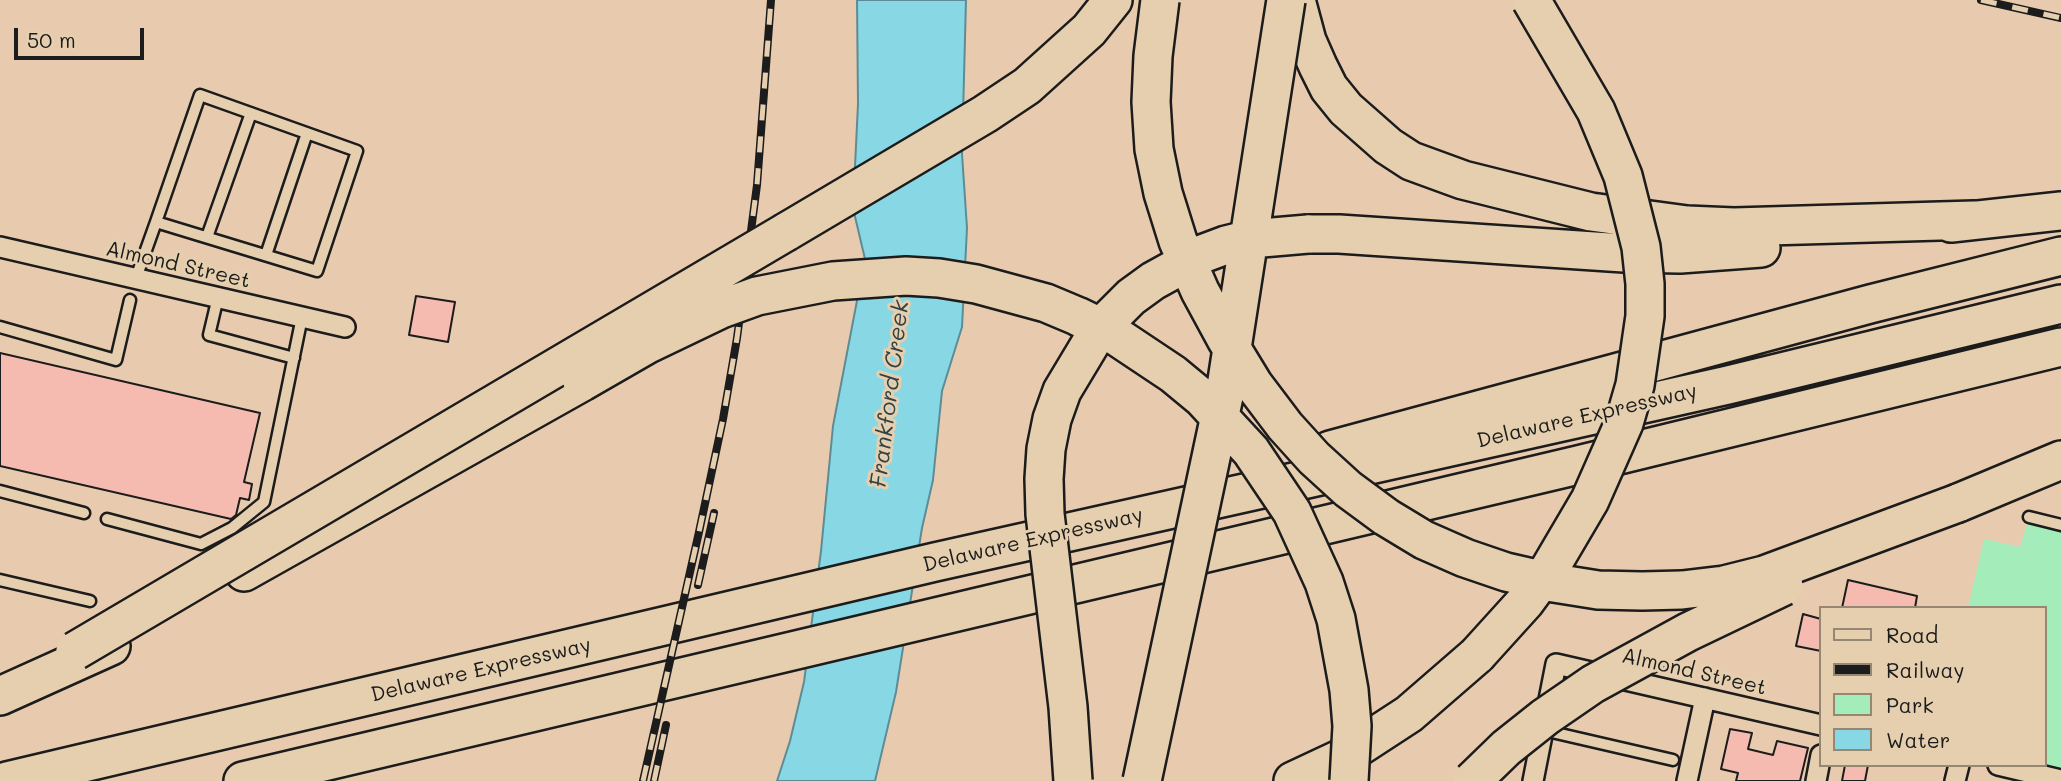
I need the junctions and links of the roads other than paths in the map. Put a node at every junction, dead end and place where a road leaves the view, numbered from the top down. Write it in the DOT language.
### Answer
graph roads {
  1 [pos="1113,0"];
  2 [pos="1160,0"];
  3 [pos="1286,0"];
  4 [pos="1296,0"];
  5 [pos="1531,0"];
  6 [pos="251,113"];
  7 [pos="307,133"];
  8 [pos="2061,211"];
  9 [pos="1974,220"];
  10 [pos="156,222"];
  11 [pos="207,237"];
  12 [pos="0,247"];
  13 [pos="266,256"];
  14 [pos="2061,256"];
  15 [pos="136,278"];
  16 [pos="218,298"];
  17 [pos="130,300"];
  18 [pos="2061,304"];
  19 [pos="302,317"];
  20 [pos="0,327"];
  21 [pos="345,327"];
  22 [pos="2061,347"];
  23 [pos="293,358"];
  24 [pos="2061,460"];
  25 [pos="0,491"];
  26 [pos="1958,503"];
  27 [pos="84,513"];
  28 [pos="2029,517"];
  29 [pos="107,519"];
  30 [pos="2061,525"];
  31 [pos="935,562"];
  32 [pos="0,580"];
  33 [pos="90,601"];
  34 [pos="78,655"];
  35 [pos="0,694"];
  36 [pos="1705,698"];
  37 [pos="1820,725"];
  38 [pos="1543,730"];
  39 [pos="1673,760"];
  40 [pos="1820,760"];
  41 [pos="2006,767"];
  42 [pos="2061,780"];
  43 [pos="7,781"];
  44 [pos="243,781"];
  45 [pos="1073,781"];
  46 [pos="1142,781"];
  47 [pos="1293,781"];
  48 [pos="1349,781"];
  49 [pos="1472,781"];
  50 [pos="1532,781"];
  51 [pos="1687,781"];
  52 [pos="1816,781"];
  1 -- 34 [label="highway, bridge"];
  2 -- 26 [label="highway, bridge"];
  3 -- 46 [label="highway, bridge"];
  4 -- 9 [label="highway"];
  5 -- 47 [label="highway, bridge"];
  6 -- 7 [label="lane"];
  6 -- 10 [label="lane"];
  6 -- 11 [label="lane"];
  7 -- 13 [label="lane"];
  7 -- 13 [label="lane"];
  8 -- 9 [label="highway"];
  9 -- 45 [label="highway, bridge"];
  10 -- 11 [label="lane"];
  10 -- 15 [label="lane"];
  11 -- 13 [label="lane"];
  12 -- 15 [label="street, Almond Street"];
  14 -- 31 [label="highway"];
  15 -- 16 [label="street, Almond Street"];
  16 -- 19 [label="street, Almond Street"];
  16 -- 23 [label="lane"];
  17 -- 20 [label="lane"];
  18 -- 31 [label="highway, Delaware Expressway"];
  19 -- 21 [label="street, Almond Street"];
  19 -- 23 [label="lane"];
  22 -- 44 [label="highway, Delaware Expressway"];
  23 -- 29 [label="lane"];
  24 -- 26 [label="highway"];
  25 -- 27 [label="lane"];
  26 -- 49 [label="highway, bridge"];
  28 -- 30 [label="lane"];
  31 -- 43 [label="highway, Delaware Expressway"];
  32 -- 33 [label="lane"];
  34 -- 35 [label="highway"];
  34 -- 48 [label="highway, bridge"];
  36 -- 37 [label="street, Almond Street"];
  36 -- 38 [label="street, Almond Street"];
  36 -- 51 [label="street"];
  38 -- 39 [label="lane"];
  38 -- 50 [label="street"];
  40 -- 52 [label="street"];
  41 -- 42 [label="street"];
}
